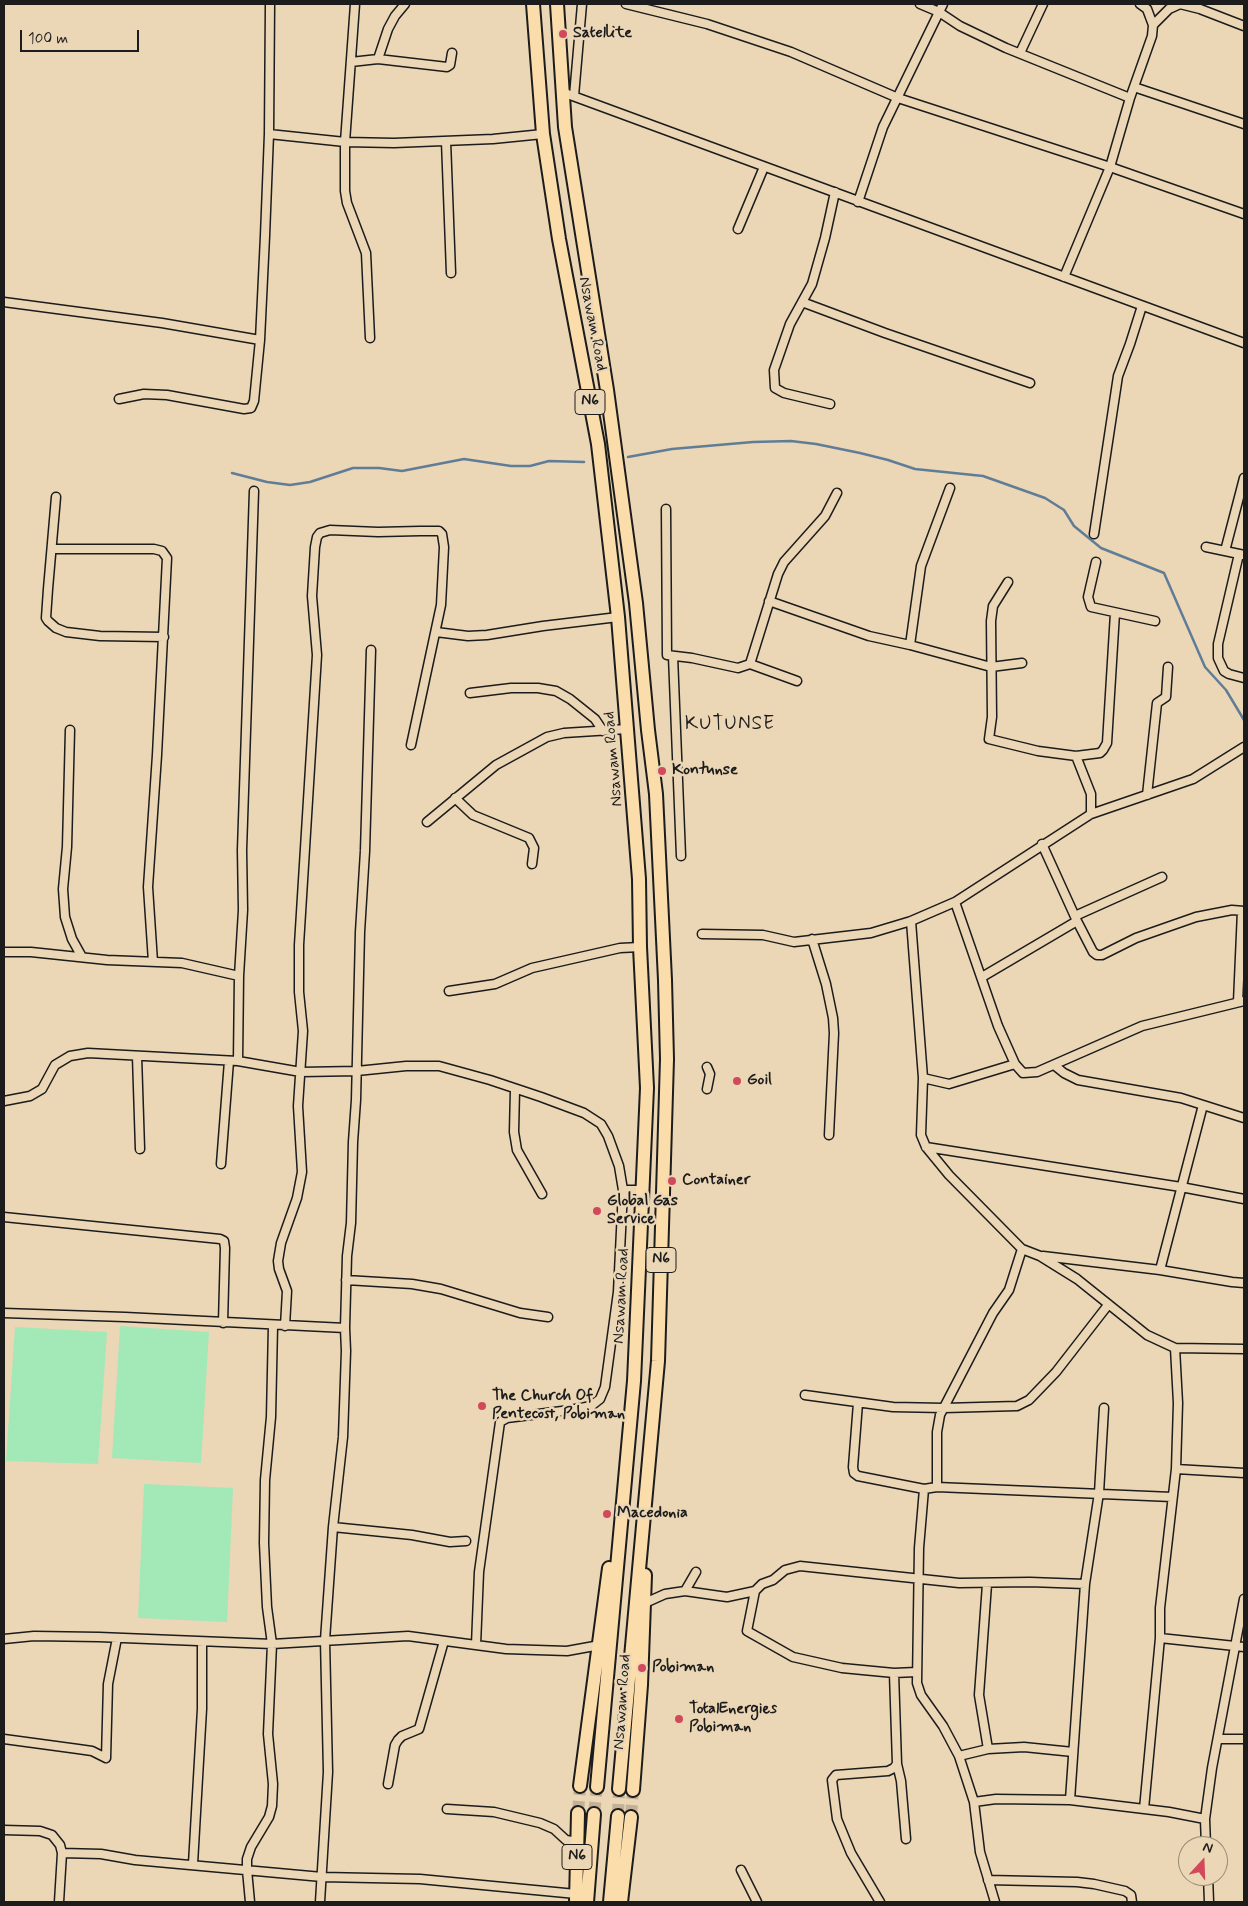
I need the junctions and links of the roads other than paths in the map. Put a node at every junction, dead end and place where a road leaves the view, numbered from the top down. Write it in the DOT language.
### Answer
graph roads {
  1 [pos="270,4"];
  2 [pos="355,4"];
  3 [pos="405,4"];
  4 [pos="533,4"];
  5 [pos="557,4"];
  6 [pos="582,4"];
  7 [pos="626,4"];
  8 [pos="920,4"];
  9 [pos="943,4"];
  10 [pos="1043,4"];
  11 [pos="1140,4"];
  12 [pos="1180,4"];
  13 [pos="939,12"];
  14 [pos="1153,25"];
  15 [pos="1244,26"];
  16 [pos="452,53"];
  17 [pos="1020,53"];
  18 [pos="378,59"];
  19 [pos="351,62"];
  20 [pos="1134,87"];
  21 [pos="562,92"];
  22 [pos="574,96"];
  23 [pos="898,98"];
  24 [pos="1130,98"];
  25 [pos="1244,124"];
  26 [pos="269,134"];
  27 [pos="543,134"];
  28 [pos="446,141"];
  29 [pos="345,142"];
  30 [pos="764,167"];
  31 [pos="1110,167"];
  32 [pos="835,192"];
  33 [pos="858,202"];
  34 [pos="1244,214"];
  35 [pos="738,229"];
  36 [pos="451,273"];
  37 [pos="1064,277"];
  38 [pos="4,302"];
  39 [pos="802,302"];
  40 [pos="1142,306"];
  41 [pos="370,338"];
  42 [pos="260,340"];
  43 [pos="1244,343"];
  44 [pos="1030,383"];
  45 [pos="119,399"];
  46 [pos="830,404"];
  47 [pos="1244,478"];
  48 [pos="950,488"];
  49 [pos="254,491"];
  50 [pos="837,493"];
  51 [pos="1243,493"];
  52 [pos="56,497"];
  53 [pos="666,509"];
  54 [pos="1094,534"];
  55 [pos="1206,547"];
  56 [pos="53,548"];
  57 [pos="1225,551"];
  58 [pos="1242,554"];
  59 [pos="1096,562"];
  60 [pos="1008,582"];
  61 [pos="769,601"];
  62 [pos="636,603"];
  63 [pos="617,610"];
  64 [pos="1116,613"];
  65 [pos="1155,621"];
  66 [pos="436,632"];
  67 [pos="164,637"];
  68 [pos="910,644"];
  69 [pos="371,650"];
  70 [pos="673,656"];
  71 [pos="1022,663"];
  72 [pos="750,664"];
  73 [pos="1168,666"];
  74 [pos="991,667"];
  75 [pos="1244,678"];
  76 [pos="797,681"];
  77 [pos="470,693"];
  78 [pos="627,729"];
  79 [pos="70,730"];
  80 [pos="603,731"];
  81 [pos="411,745"];
  82 [pos="1244,747"];
  83 [pos="1076,756"];
  84 [pos="1147,795"];
  85 [pos="455,798"];
  86 [pos="1091,814"];
  87 [pos="427,822"];
  88 [pos="1042,844"];
  89 [pos="681,856"];
  90 [pos="532,864"];
  91 [pos="1162,877"];
  92 [pos="955,902"];
  93 [pos="1243,911"];
  94 [pos="1076,919"];
  95 [pos="911,921"];
  96 [pos="702,934"];
  97 [pos="812,939"];
  98 [pos="640,947"];
  99 [pos="4,952"];
  100 [pos="82,957"];
  101 [pos="153,962"];
  102 [pos="239,976"];
  103 [pos="982,977"];
  104 [pos="449,991"];
  105 [pos="1241,1002"];
  106 [pos="137,1056"];
  107 [pos="233,1061"];
  108 [pos="1015,1064"];
  109 [pos="1054,1065"];
  110 [pos="707,1067"];
  111 [pos="357,1071"];
  112 [pos="301,1072"];
  113 [pos="923,1078"];
  114 [pos="706,1089"];
  115 [pos="515,1090"];
  116 [pos="4,1101"];
  117 [pos="1203,1105"];
  118 [pos="1244,1118"];
  119 [pos="829,1134"];
  120 [pos="926,1147"];
  121 [pos="140,1149"];
  122 [pos="222,1164"];
  123 [pos="1181,1187"];
  124 [pos="623,1190"];
  125 [pos="644,1190"];
  126 [pos="542,1194"];
  127 [pos="1244,1199"];
  128 [pos="4,1217"];
  129 [pos="1022,1249"];
  130 [pos="1040,1256"];
  131 [pos="1160,1270"];
  132 [pos="346,1280"];
  133 [pos="1244,1283"];
  134 [pos="1108,1305"];
  135 [pos="4,1313"];
  136 [pos="548,1317"];
  137 [pos="223,1323"];
  138 [pos="273,1326"];
  139 [pos="285,1326"];
  140 [pos="345,1328"];
  141 [pos="1175,1348"];
  142 [pos="1244,1349"];
  143 [pos="805,1395"];
  144 [pos="858,1403"];
  145 [pos="944,1408"];
  146 [pos="1104,1408"];
  147 [pos="1176,1468"];
  148 [pos="1244,1473"];
  149 [pos="937,1487"];
  150 [pos="924,1489"];
  151 [pos="1099,1494"];
  152 [pos="645,1495"];
  153 [pos="1172,1497"];
  154 [pos="622,1518"];
  155 [pos="333,1527"];
  156 [pos="466,1541"];
  157 [pos="696,1572"];
  158 [pos="918,1580"];
  159 [pos="987,1584"];
  160 [pos="1084,1584"];
  161 [pos="685,1591"];
  162 [pos="755,1591"];
  163 [pos="1244,1599"];
  164 [pos="645,1603"];
  165 [pos="117,1638"];
  166 [pos="1160,1638"];
  167 [pos="4,1639"];
  168 [pos="325,1640"];
  169 [pos="444,1641"];
  170 [pos="202,1642"];
  171 [pos="272,1644"];
  172 [pos="476,1644"];
  173 [pos="600,1645"];
  174 [pos="1234,1646"];
  175 [pos="1244,1647"];
  176 [pos="916,1672"];
  177 [pos="894,1673"];
  178 [pos="4,1739"];
  179 [pos="1218,1739"];
  180 [pos="1244,1740"];
  181 [pos="988,1749"];
  182 [pos="1073,1752"];
  183 [pos="959,1756"];
  184 [pos="897,1764"];
  185 [pos="388,1784"];
  186 [pos="580,1786"];
  187 [pos="597,1787"];
  188 [pos="619,1789"];
  189 [pos="633,1790"];
  190 [pos="1070,1800"];
  191 [pos="974,1802"];
  192 [pos="447,1809"];
  193 [pos="1144,1809"];
  194 [pos="578,1813"];
  195 [pos="594,1814"];
  196 [pos="1205,1819"];
  197 [pos="4,1830"];
  198 [pos="1206,1836"];
  199 [pos="906,1840"];
  200 [pos="578,1842"];
  201 [pos="62,1853"];
  202 [pos="193,1864"];
  203 [pos="247,1870"];
  204 [pos="742,1870"];
  205 [pos="322,1877"];
  206 [pos="988,1880"];
  207 [pos="1208,1886"];
  208 [pos="576,1898"];
  209 [pos="59,1902"];
  210 [pos="250,1902"];
  211 [pos="320,1902"];
  212 [pos="587,1902"];
  213 [pos="610,1902"];
  214 [pos="621,1902"];
  215 [pos="757,1902"];
  216 [pos="880,1902"];
  217 [pos="995,1902"];
  218 [pos="1132,1902"];
  219 [pos="1209,1902"];
  1 -- 26 [label="street"];
  2 -- 19 [label="street"];
  3 -- 18 [label="street"];
  4 -- 27 [label="highway, Nsawam Road / N6"];
  5 -- 21 [label="highway, Nsawam Road / N6"];
  6 -- 22 [label="street"];
  7 -- 23 [label="street"];
  8 -- 13 [label="street"];
  9 -- 13 [label="street"];
  10 -- 17 [label="street"];
  11 -- 14 [label="street"];
  12 -- 14 [label="street"];
  12 -- 15 [label="street"];
  13 -- 17 [label="street"];
  13 -- 23 [label="street"];
  14 -- 20 [label="street"];
  16 -- 18 [label="street"];
  17 -- 24 [label="street"];
  18 -- 19 [label="street"];
  19 -- 29 [label="street"];
  20 -- 24 [label="street"];
  20 -- 25 [label="street"];
  21 -- 22 [label="street"];
  21 -- 62 [label="highway, Nsawam Road / N6"];
  22 -- 30 [label="street"];
  23 -- 31 [label="street"];
  23 -- 33 [label="street"];
  24 -- 31 [label="street"];
  26 -- 29 [label="street"];
  26 -- 42 [label="street"];
  27 -- 28 [label="street"];
  27 -- 63 [label="highway, Nsawam Road / N6"];
  28 -- 29 [label="street"];
  28 -- 36 [label="street"];
  29 -- 41 [label="street"];
  30 -- 32 [label="street"];
  30 -- 35 [label="street"];
  31 -- 34 [label="street"];
  31 -- 37 [label="street"];
  32 -- 33 [label="street"];
  32 -- 39 [label="street"];
  33 -- 37 [label="street"];
  37 -- 40 [label="street"];
  38 -- 42 [label="street"];
  39 -- 44 [label="street"];
  39 -- 46 [label="street"];
  40 -- 43 [label="street"];
  40 -- 54 [label="street"];
  42 -- 45 [label="street"];
  47 -- 51 [label="street"];
  48 -- 68 [label="street"];
  49 -- 102 [label="street"];
  50 -- 61 [label="street"];
  51 -- 57 [label="street"];
  52 -- 56 [label="street"];
  53 -- 70 [label="street"];
  55 -- 57 [label="street"];
  56 -- 67 [label="street"];
  56 -- 67 [label="street"];
  57 -- 58 [label="street"];
  58 -- 75 [label="street"];
  59 -- 64 [label="street"];
  60 -- 74 [label="street"];
  61 -- 68 [label="street"];
  61 -- 72 [label="street"];
  62 -- 63 [label="highway"];
  62 -- 152 [label="highway, Nsawam Road / N6"];
  63 -- 66 [label="street"];
  63 -- 78 [label="highway, Nsawam Road / N6"];
  64 -- 65 [label="street"];
  64 -- 83 [label="street"];
  66 -- 81 [label="street"];
  66 -- 112 [label="street"];
  67 -- 101 [label="street"];
  68 -- 74 [label="street"];
  69 -- 111 [label="street"];
  70 -- 72 [label="street"];
  70 -- 89 [label="street"];
  71 -- 74 [label="street"];
  72 -- 76 [label="street"];
  73 -- 84 [label="street"];
  74 -- 83 [label="street"];
  77 -- 80 [label="street"];
  78 -- 80 [label="street"];
  78 -- 98 [label="highway, Nsawam Road / N6"];
  79 -- 100 [label="street"];
  80 -- 85 [label="street"];
  82 -- 84 [label="street"];
  83 -- 86 [label="street"];
  84 -- 86 [label="street"];
  85 -- 87 [label="street"];
  85 -- 90 [label="street"];
  86 -- 88 [label="street"];
  88 -- 92 [label="street"];
  88 -- 94 [label="street"];
  91 -- 94 [label="street"];
  92 -- 95 [label="street"];
  92 -- 103 [label="street"];
  93 -- 94 [label="street"];
  93 -- 105 [label="street"];
  94 -- 103 [label="street"];
  95 -- 97 [label="street"];
  95 -- 113 [label="street"];
  96 -- 97 [label="street"];
  97 -- 119 [label="street"];
  98 -- 104 [label="street"];
  98 -- 125 [label="highway, Nsawam Road / N6"];
  99 -- 100 [label="street"];
  100 -- 101 [label="street"];
  101 -- 102 [label="street"];
  102 -- 107 [label="street"];
  103 -- 108 [label="street"];
  105 -- 109 [label="street"];
  106 -- 107 [label="street"];
  106 -- 116 [label="street"];
  106 -- 121 [label="street"];
  107 -- 112 [label="street"];
  107 -- 122 [label="street"];
  108 -- 109 [label="street"];
  108 -- 113 [label="street"];
  109 -- 117 [label="street"];
  110 -- 114 [label="street"];
  111 -- 112 [label="street"];
  111 -- 115 [label="street"];
  111 -- 132 [label="street"];
  112 -- 139 [label="street"];
  113 -- 120 [label="street"];
  115 -- 124 [label="street"];
  115 -- 126 [label="street"];
  117 -- 118 [label="street"];
  117 -- 123 [label="street"];
  120 -- 123 [label="street"];
  120 -- 129 [label="street"];
  123 -- 127 [label="street"];
  123 -- 131 [label="street"];
  124 -- 125 [label="street"];
  124 -- 172 [label="street"];
  125 -- 154 [label="highway, Nsawam Road / N6"];
  128 -- 137 [label="street"];
  129 -- 130 [label="street"];
  129 -- 145 [label="street"];
  130 -- 131 [label="street"];
  130 -- 134 [label="street"];
  131 -- 133 [label="street"];
  132 -- 136 [label="street"];
  132 -- 140 [label="street"];
  134 -- 141 [label="street"];
  134 -- 145 [label="street"];
  135 -- 137 [label="street"];
  137 -- 138 [label="street"];
  138 -- 139 [label="street"];
  138 -- 171 [label="street"];
  139 -- 140 [label="street"];
  140 -- 155 [label="street"];
  141 -- 142 [label="street"];
  141 -- 147 [label="street"];
  143 -- 144 [label="street"];
  144 -- 145 [label="street"];
  144 -- 150 [label="street"];
  145 -- 149 [label="street"];
  146 -- 151 [label="street"];
  147 -- 148 [label="street"];
  147 -- 153 [label="street"];
  149 -- 150 [label="street"];
  149 -- 151 [label="street"];
  150 -- 158 [label="street"];
  151 -- 153 [label="street"];
  151 -- 160 [label="street"];
  152 -- 164 [label="highway, Nsawam Road / N6"];
  152 -- 188 [label="highway, Nsawam Road / N6"];
  153 -- 166 [label="street"];
  154 -- 173 [label="highway, Nsawam Road / N6"];
  154 -- 187 [label="highway, Nsawam Road / N6"];
  155 -- 156 [label="street"];
  155 -- 168 [label="street"];
  157 -- 161 [label="street"];
  158 -- 159 [label="street"];
  158 -- 162 [label="street"];
  158 -- 176 [label="street"];
  159 -- 160 [label="street"];
  159 -- 181 [label="street"];
  160 -- 182 [label="street"];
  161 -- 162 [label="street"];
  161 -- 164 [label="street"];
  162 -- 177 [label="street"];
  163 -- 174 [label="street"];
  164 -- 189 [label="highway, Nsawam Road / N6"];
  165 -- 167 [label="street"];
  165 -- 170 [label="street"];
  165 -- 178 [label="street"];
  166 -- 174 [label="street"];
  166 -- 193 [label="street"];
  168 -- 169 [label="street"];
  168 -- 171 [label="street"];
  168 -- 205 [label="street"];
  169 -- 172 [label="street"];
  169 -- 185 [label="street"];
  170 -- 171 [label="street"];
  170 -- 202 [label="street"];
  171 -- 203 [label="street"];
  172 -- 173 [label="street"];
  173 -- 186 [label="highway, Nsawam Road / N6"];
  174 -- 175 [label="street"];
  174 -- 179 [label="street"];
  176 -- 177 [label="street"];
  176 -- 183 [label="street"];
  177 -- 184 [label="street"];
  179 -- 180 [label="street"];
  179 -- 196 [label="street"];
  181 -- 182 [label="street"];
  181 -- 183 [label="street"];
  182 -- 190 [label="street"];
  183 -- 191 [label="street"];
  184 -- 199 [label="street"];
  184 -- 216 [label="street"];
  190 -- 191 [label="street"];
  190 -- 193 [label="street"];
  191 -- 206 [label="street"];
  192 -- 200 [label="street"];
  193 -- 196 [label="street"];
  194 -- 200 [label="highway, N6"];
  195 -- 212 [label="highway, N6"];
  196 -- 198 [label="street"];
  197 -- 201 [label="street"];
  200 -- 208 [label="highway, N6"];
  201 -- 202 [label="street"];
  201 -- 209 [label="street"];
  202 -- 203 [label="street"];
  203 -- 205 [label="street"];
  203 -- 210 [label="street"];
  204 -- 215 [label="street"];
  205 -- 208 [label="street"];
  205 -- 211 [label="street"];
  206 -- 217 [label="street"];
  206 -- 218 [label="street"];
  207 -- 219 [label="street"];
  213 -- 214 [label="highway, N6"];
}
